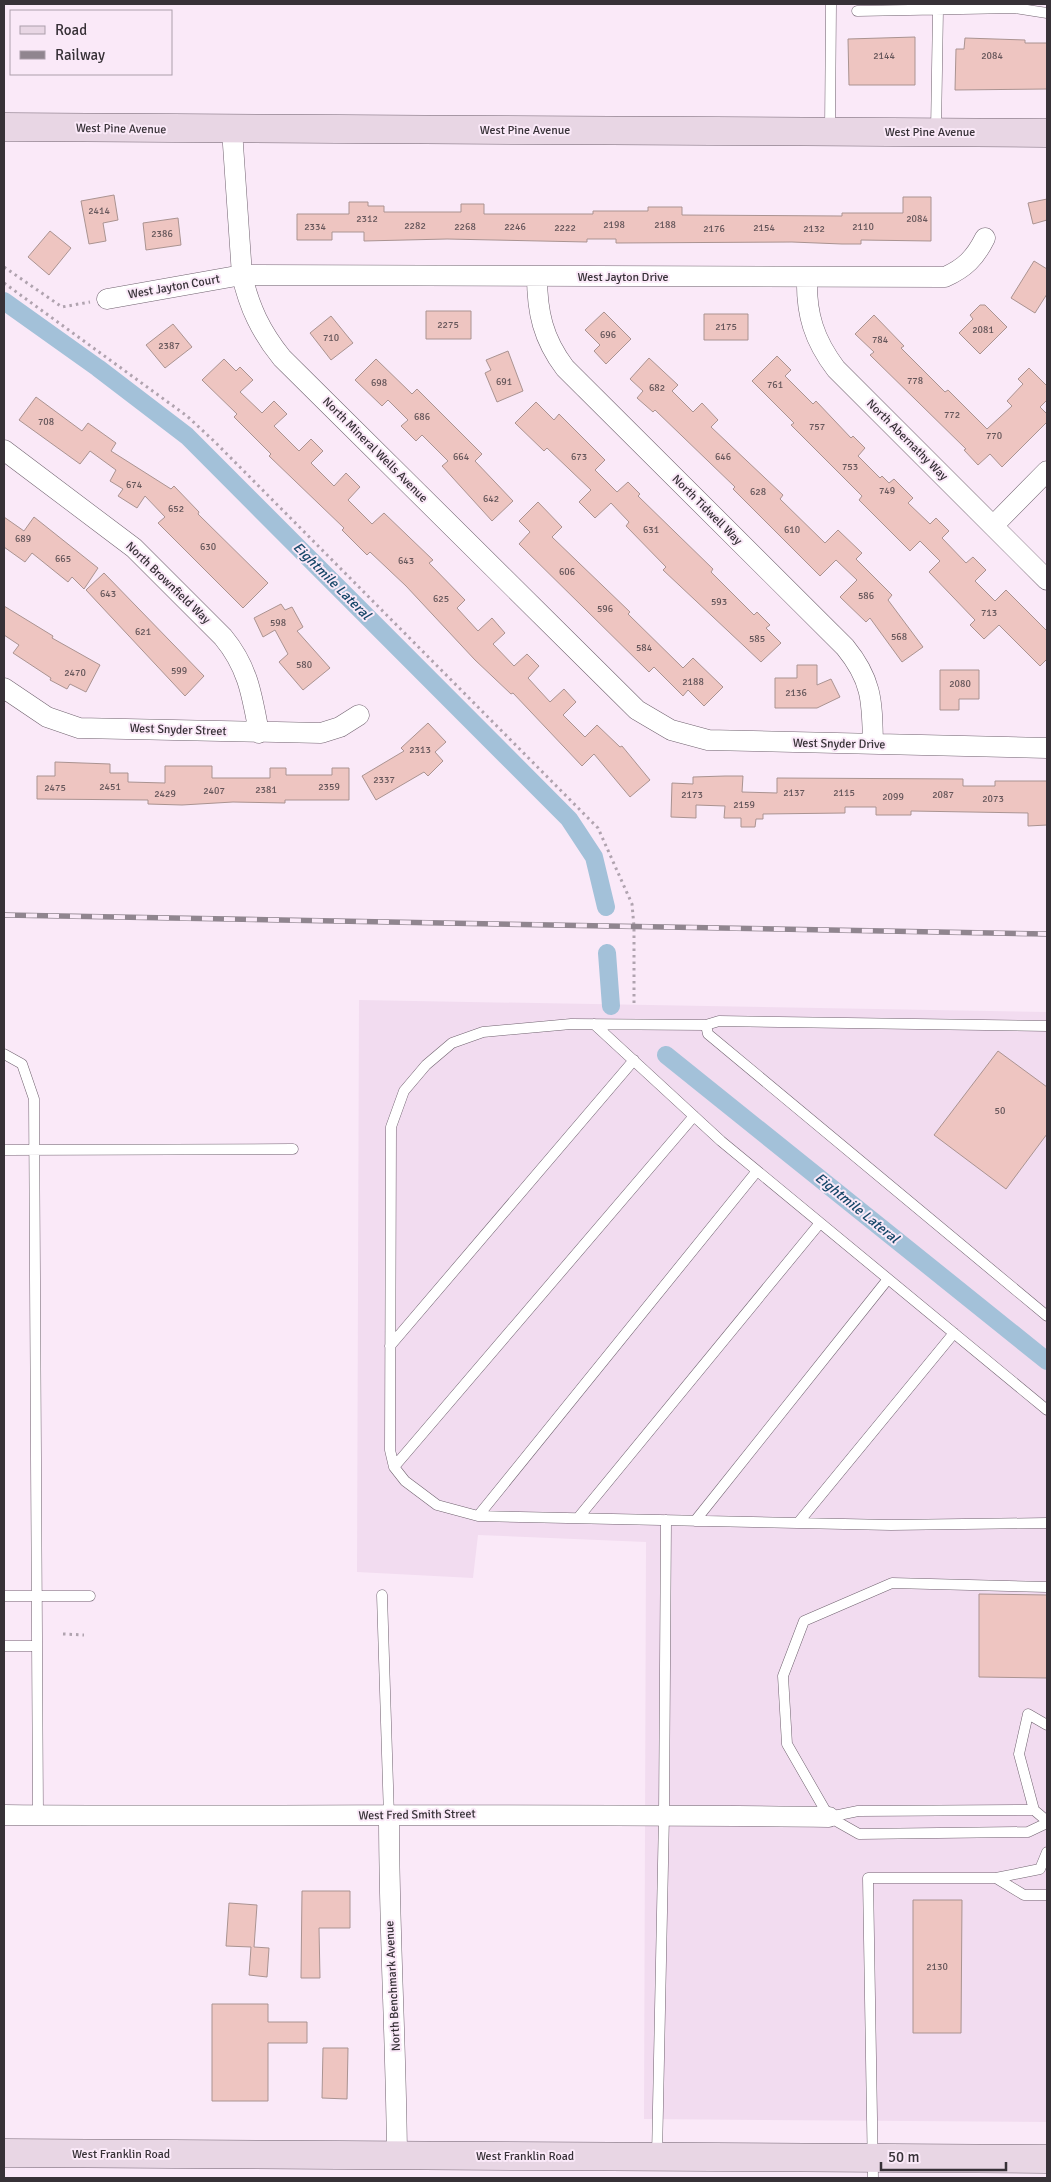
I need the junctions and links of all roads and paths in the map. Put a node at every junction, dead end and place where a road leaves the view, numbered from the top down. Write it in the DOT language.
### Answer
graph roads {
  1 [pos="831,4"];
  2 [pos="938,10"];
  3 [pos="857,11"];
  4 [pos="1047,13"];
  5 [pos="4,127"];
  6 [pos="232,130"];
  7 [pos="830,132"];
  8 [pos="936,132"];
  9 [pos="1047,133"];
  10 [pos="985,238"];
  11 [pos="4,266"];
  12 [pos="242,275"];
  13 [pos="537,276"];
  14 [pos="807,278"];
  15 [pos="4,283"];
  16 [pos="107,299"];
  17 [pos="4,450"];
  18 [pos="1047,471"];
  19 [pos="993,526"];
  20 [pos="1047,580"];
  21 [pos="4,688"];
  22 [pos="637,710"];
  23 [pos="359,715"];
  24 [pos="259,733"];
  25 [pos="873,744"];
  26 [pos="1047,748"];
  27 [pos="634,1004"];
  28 [pos="594,1024"];
  29 [pos="706,1025"];
  30 [pos="1047,1026"];
  31 [pos="4,1054"];
  32 [pos="634,1060"];
  33 [pos="694,1116"];
  34 [pos="293,1149"];
  35 [pos="4,1150"];
  36 [pos="36,1150"];
  37 [pos="757,1171"];
  38 [pos="820,1223"];
  39 [pos="888,1278"];
  40 [pos="1047,1316"];
  41 [pos="954,1333"];
  42 [pos="390,1346"];
  43 [pos="1047,1410"];
  44 [pos="394,1467"];
  45 [pos="478,1516"];
  46 [pos="578,1518"];
  47 [pos="666,1520"];
  48 [pos="695,1520"];
  49 [pos="798,1523"];
  50 [pos="1047,1523"];
  51 [pos="1047,1587"];
  52 [pos="382,1595"];
  53 [pos="4,1596"];
  54 [pos="90,1596"];
  55 [pos="37,1597"];
  56 [pos="63,1634"];
  57 [pos="84,1635"];
  58 [pos="4,1646"];
  59 [pos="37,1646"];
  60 [pos="1047,1725"];
  61 [pos="1034,1810"];
  62 [pos="4,1815"];
  63 [pos="38,1815"];
  64 [pos="664,1815"];
  65 [pos="389,1817"];
  66 [pos="829,1817"];
  67 [pos="1047,1822"];
  68 [pos="1047,1852"];
  69 [pos="996,1878"];
  70 [pos="1047,1895"];
  71 [pos="4,2153"];
  72 [pos="657,2157"];
  73 [pos="1047,2159"];
  74 [pos="397,2167"];
  75 [pos="873,2168"];
  1 -- 7 [label="lane"];
  2 -- 3 [label="lane"];
  2 -- 4 [label="lane"];
  2 -- 8 [label="lane"];
  5 -- 6 [label="street, West Pine Avenue"];
  6 -- 7 [label="street, West Pine Avenue"];
  6 -- 12 [label="street, North Mineral Wells Avenue"];
  7 -- 8 [label="street, West Pine Avenue"];
  8 -- 9 [label="street, West Pine Avenue"];
  10 -- 14 [label="street, West Jayton Drive"];
  11 -- 16 [label="path"];
  12 -- 13 [label="street, West Jayton Drive"];
  12 -- 16 [label="street, West Jayton Court"];
  12 -- 22 [label="street, North Mineral Wells Avenue"];
  13 -- 14 [label="street, West Jayton Drive"];
  13 -- 25 [label="street, North Tidwell Way"];
  14 -- 19 [label="street, North Abernathy Way"];
  15 -- 27 [label="path"];
  17 -- 24 [label="street, North Brownfield Way"];
  18 -- 19 [label="street"];
  19 -- 20 [label="street, North Abernathy Way"];
  21 -- 24 [label="street, West Snyder Street"];
  22 -- 25 [label="street, West Snyder Drive"];
  23 -- 24 [label="street, West Snyder Street"];
  25 -- 26 [label="street, West Snyder Drive"];
  28 -- 29 [label="lane"];
  28 -- 32 [label="lane"];
  28 -- 42 [label="lane"];
  29 -- 30 [label="lane"];
  29 -- 40 [label="lane"];
  31 -- 36 [label="lane"];
  32 -- 33 [label="lane"];
  32 -- 42 [label="lane"];
  33 -- 37 [label="lane"];
  33 -- 44 [label="lane"];
  34 -- 36 [label="lane"];
  35 -- 36 [label="lane"];
  36 -- 55 [label="lane"];
  37 -- 38 [label="lane"];
  37 -- 45 [label="lane"];
  38 -- 39 [label="lane"];
  38 -- 46 [label="lane"];
  39 -- 41 [label="lane"];
  39 -- 48 [label="lane"];
  41 -- 43 [label="lane"];
  41 -- 49 [label="lane"];
  42 -- 44 [label="lane"];
  44 -- 45 [label="lane"];
  45 -- 46 [label="lane"];
  46 -- 47 [label="lane"];
  47 -- 48 [label="lane"];
  47 -- 64 [label="lane"];
  48 -- 49 [label="lane"];
  49 -- 50 [label="lane"];
  51 -- 66 [label="lane"];
  52 -- 65 [label="lane"];
  53 -- 55 [label="lane"];
  54 -- 55 [label="lane"];
  55 -- 59 [label="lane"];
  56 -- 57 [label="path"];
  58 -- 59 [label="lane"];
  59 -- 63 [label="lane"];
  60 -- 61 [label="lane"];
  61 -- 66 [label="lane"];
  61 -- 67 [label="lane"];
  62 -- 63 [label="street, West Fred Smith Street"];
  63 -- 65 [label="street, West Fred Smith Street"];
  64 -- 65 [label="street, West Fred Smith Street"];
  64 -- 66 [label="street, West Fred Smith Street"];
  64 -- 72 [label="lane"];
  65 -- 74 [label="street, North Benchmark Avenue"];
  66 -- 67 [label="lane"];
  68 -- 69 [label="lane"];
  69 -- 70 [label="lane"];
  69 -- 75 [label="lane"];
  71 -- 74 [label="street, West Franklin Road"];
  72 -- 74 [label="street, West Franklin Road"];
  72 -- 75 [label="street, West Franklin Road"];
  73 -- 75 [label="street, West Franklin Road"];
}
